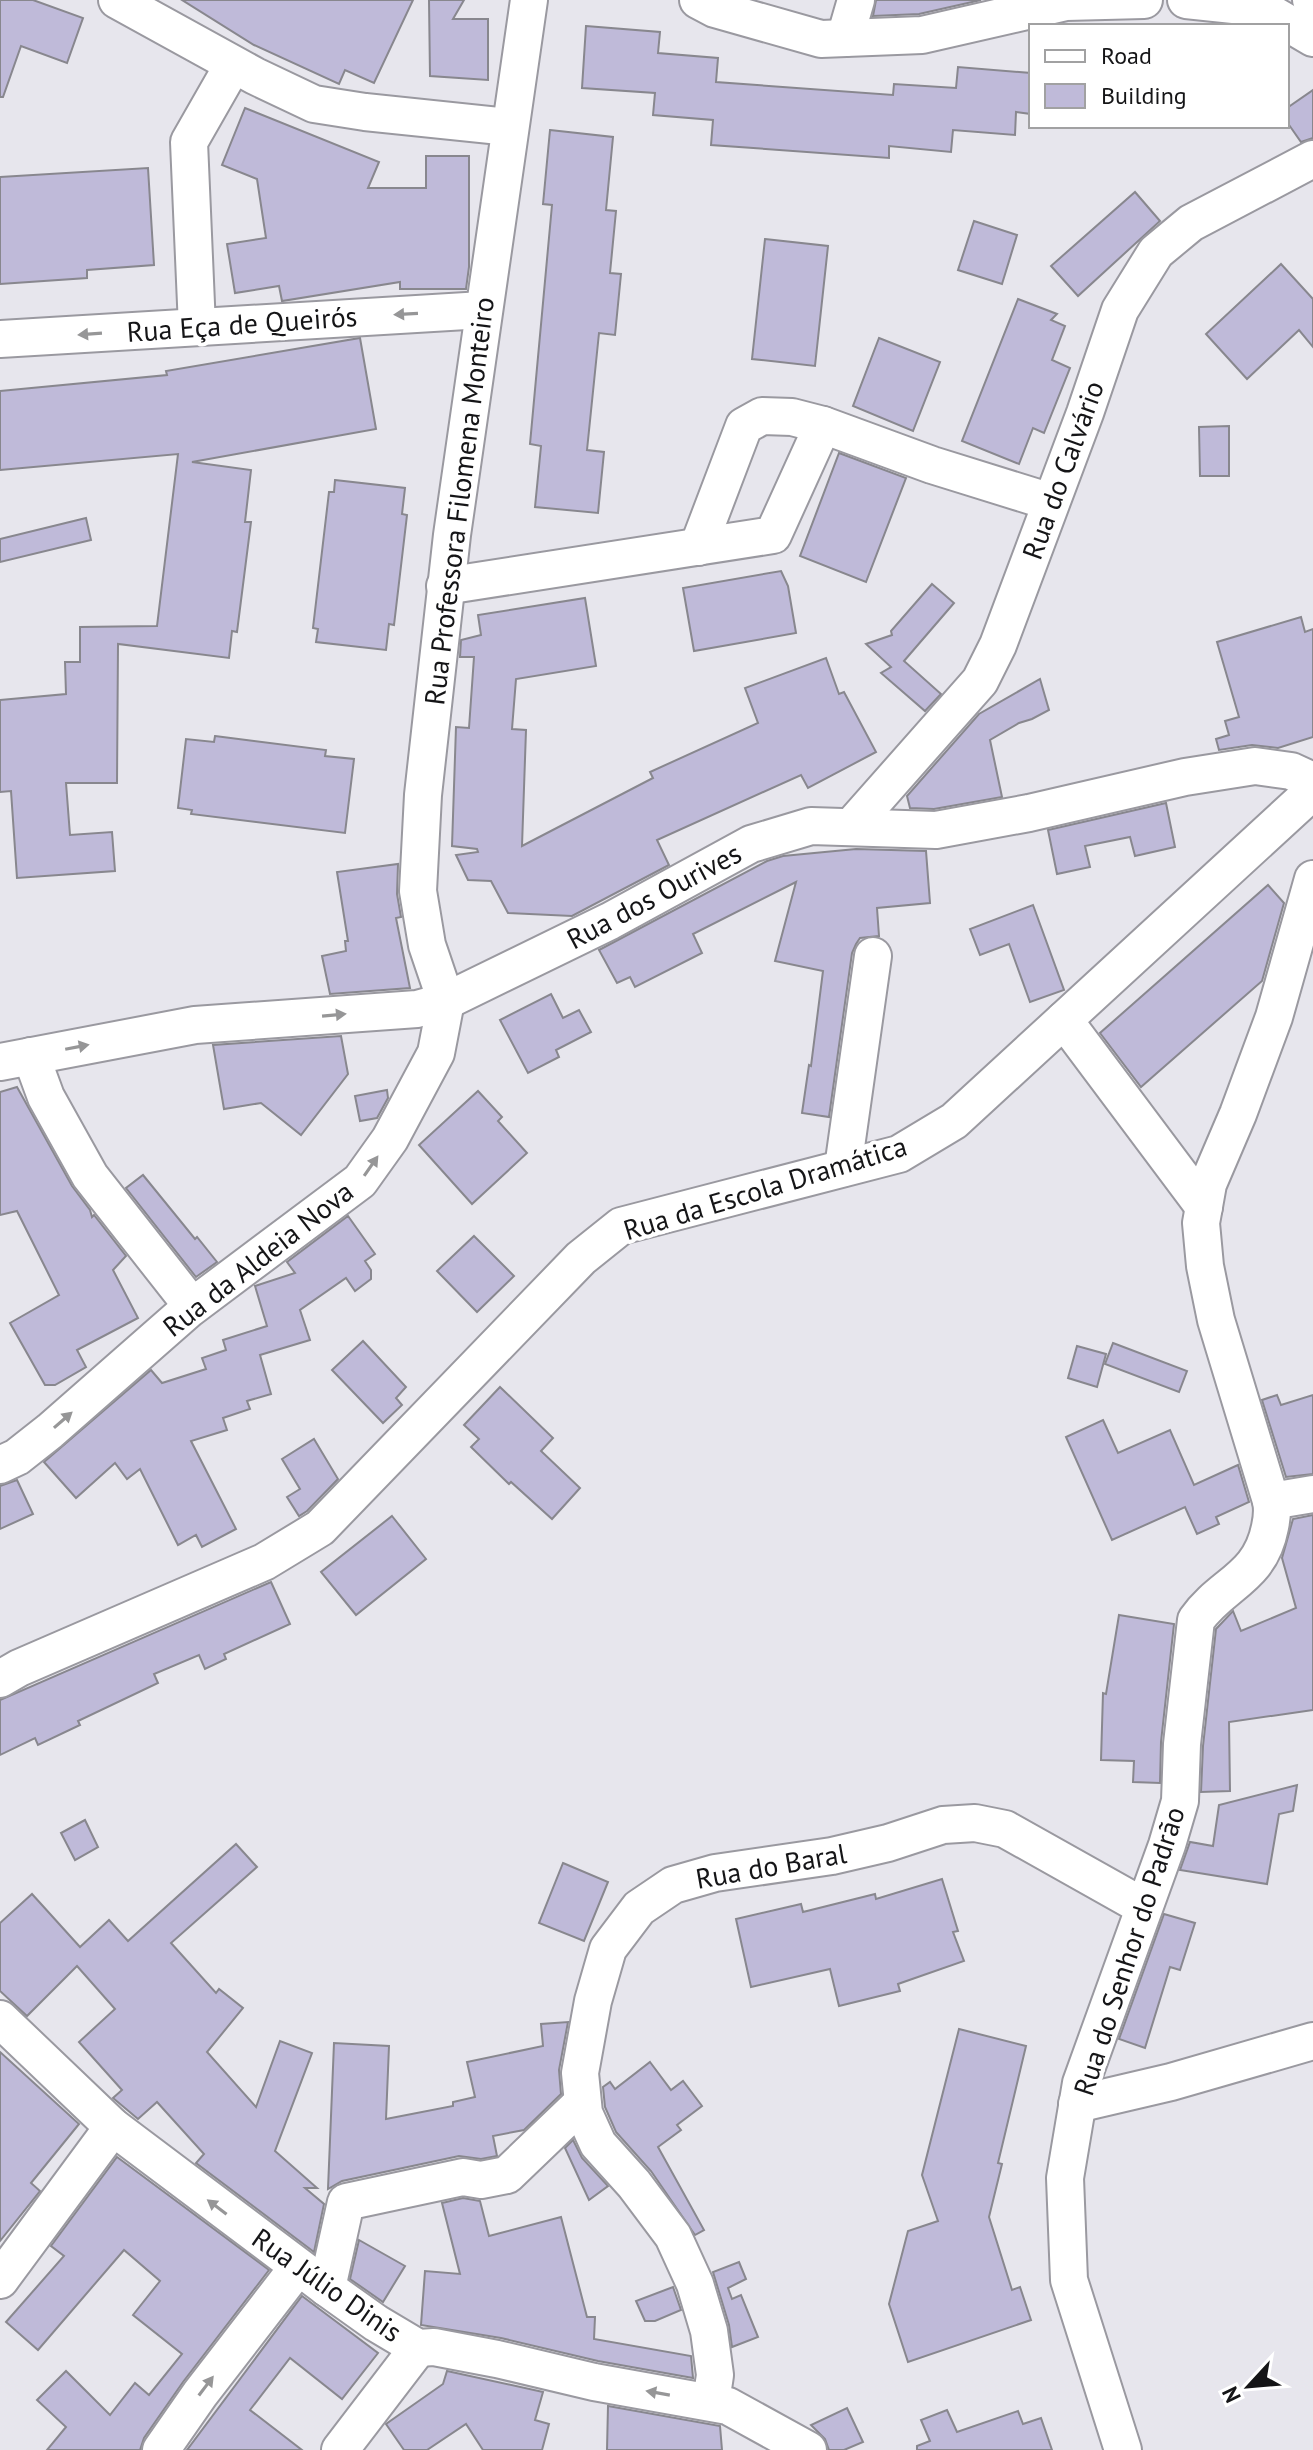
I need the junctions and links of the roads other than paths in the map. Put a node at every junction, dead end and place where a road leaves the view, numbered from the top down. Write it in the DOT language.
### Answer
graph roads {
  1 [pos="117,0"];
  2 [pos="529,0"];
  3 [pos="698,0"];
  4 [pos="856,0"];
  5 [pos="1144,0"];
  6 [pos="1186,0"];
  7 [pos="845,38"];
  8 [pos="1313,38"];
  9 [pos="233,65"];
  10 [pos="510,127"];
  11 [pos="1313,159"];
  12 [pos="483,310"];
  13 [pos="197,327"];
  14 [pos="0,339"];
  15 [pos="823,425"];
  16 [pos="1051,502"];
  17 [pos="698,547"];
  18 [pos="445,586"];
  19 [pos="1313,781"];
  20 [pos="1313,791"];
  21 [pos="851,827"];
  22 [pos="1313,879"];
  23 [pos="873,956"];
  24 [pos="446,1001"];
  25 [pos="1064,1020"];
  26 [pos="15,1059"];
  27 [pos="843,1168"];
  28 [pos="1204,1207"];
  29 [pos="192,1306"];
  30 [pos="0,1465"];
  31 [pos="1313,1494"];
  32 [pos="1271,1501"];
  33 [pos="0,1679"];
  34 [pos="1144,1907"];
  35 [pos="0,2019"];
  36 [pos="1313,2041"];
  37 [pos="582,2103"];
  38 [pos="1077,2104"];
  39 [pos="113,2127"];
  40 [pos="298,2267"];
  41 [pos="0,2280"];
  42 [pos="327,2288"];
  43 [pos="418,2348"];
  44 [pos="711,2402"];
  45 [pos="161,2450"];
  46 [pos="340,2450"];
  47 [pos="808,2450"];
  48 [pos="1123,2450"];
  1 -- 9 [label="street"];
  2 -- 10 [label="street, Rua Professora Filomena Monteiro"];
  3 -- 7 [label="street"];
  4 -- 7 [label="street"];
  5 -- 7 [label="street"];
  6 -- 8 [label="street"];
  9 -- 10 [label="street"];
  9 -- 13 [label="street"];
  10 -- 12 [label="street, Rua Professora Filomena Monteiro"];
  11 -- 16 [label="street, Rua do Calvário"];
  12 -- 13 [label="street, Rua Eça de Queirós, one-way"];
  12 -- 18 [label="street, Rua Professora Filomena Monteiro"];
  13 -- 14 [label="street, Rua Eça de Queirós, one-way"];
  15 -- 16 [label="street"];
  15 -- 17 [label="street"];
  15 -- 17 [label="street"];
  16 -- 21 [label="street, Rua do Calvário"];
  17 -- 18 [label="street"];
  18 -- 24 [label="street, Rua Professora Filomena Monteiro"];
  19 -- 21 [label="street, Rua dos Ourives"];
  20 -- 25 [label="street, Rua da Escola Dramática"];
  21 -- 24 [label="street, Rua dos Ourives"];
  22 -- 28 [label="street, Rua do Senhor do Padrão"];
  23 -- 27 [label="street"];
  26 -- 24 [label="street, Rua dos Ourives, one-way"];
  29 -- 24 [label="street, Rua da Aldeia Nova, one-way"];
  25 -- 27 [label="street, Rua da Escola Dramática"];
  25 -- 28 [label="street"];
  26 -- 29 [label="street"];
  27 -- 33 [label="street, Rua da Escola Dramática"];
  28 -- 32 [label="street, Rua do Senhor do Padrão"];
  30 -- 29 [label="street, Rua da Aldeia Nova, one-way"];
  31 -- 32 [label="street"];
  32 -- 34 [label="street, Rua do Senhor do Padrão"];
  34 -- 37 [label="street, Rua do Baral"];
  34 -- 38 [label="street, Rua do Senhor do Padrão"];
  35 -- 39 [label="street, Rua Júlio Dinis"];
  36 -- 38 [label="street"];
  37 -- 42 [label="street"];
  37 -- 44 [label="street, Rua do Baral"];
  38 -- 48 [label="street, Rua do Senhor do Padrão"];
  40 -- 39 [label="street, Rua Júlio Dinis, one-way"];
  39 -- 41 [label="street"];
  40 -- 42 [label="street, Rua Júlio Dinis"];
  45 -- 40 [label="street, one-way"];
  42 -- 43 [label="street, Rua Júlio Dinis"];
  44 -- 43 [label="street, Rua Júlio Dinis, one-way"];
  43 -- 46 [label="street"];
  44 -- 47 [label="street, Rua Júlio Dinis"];
}
